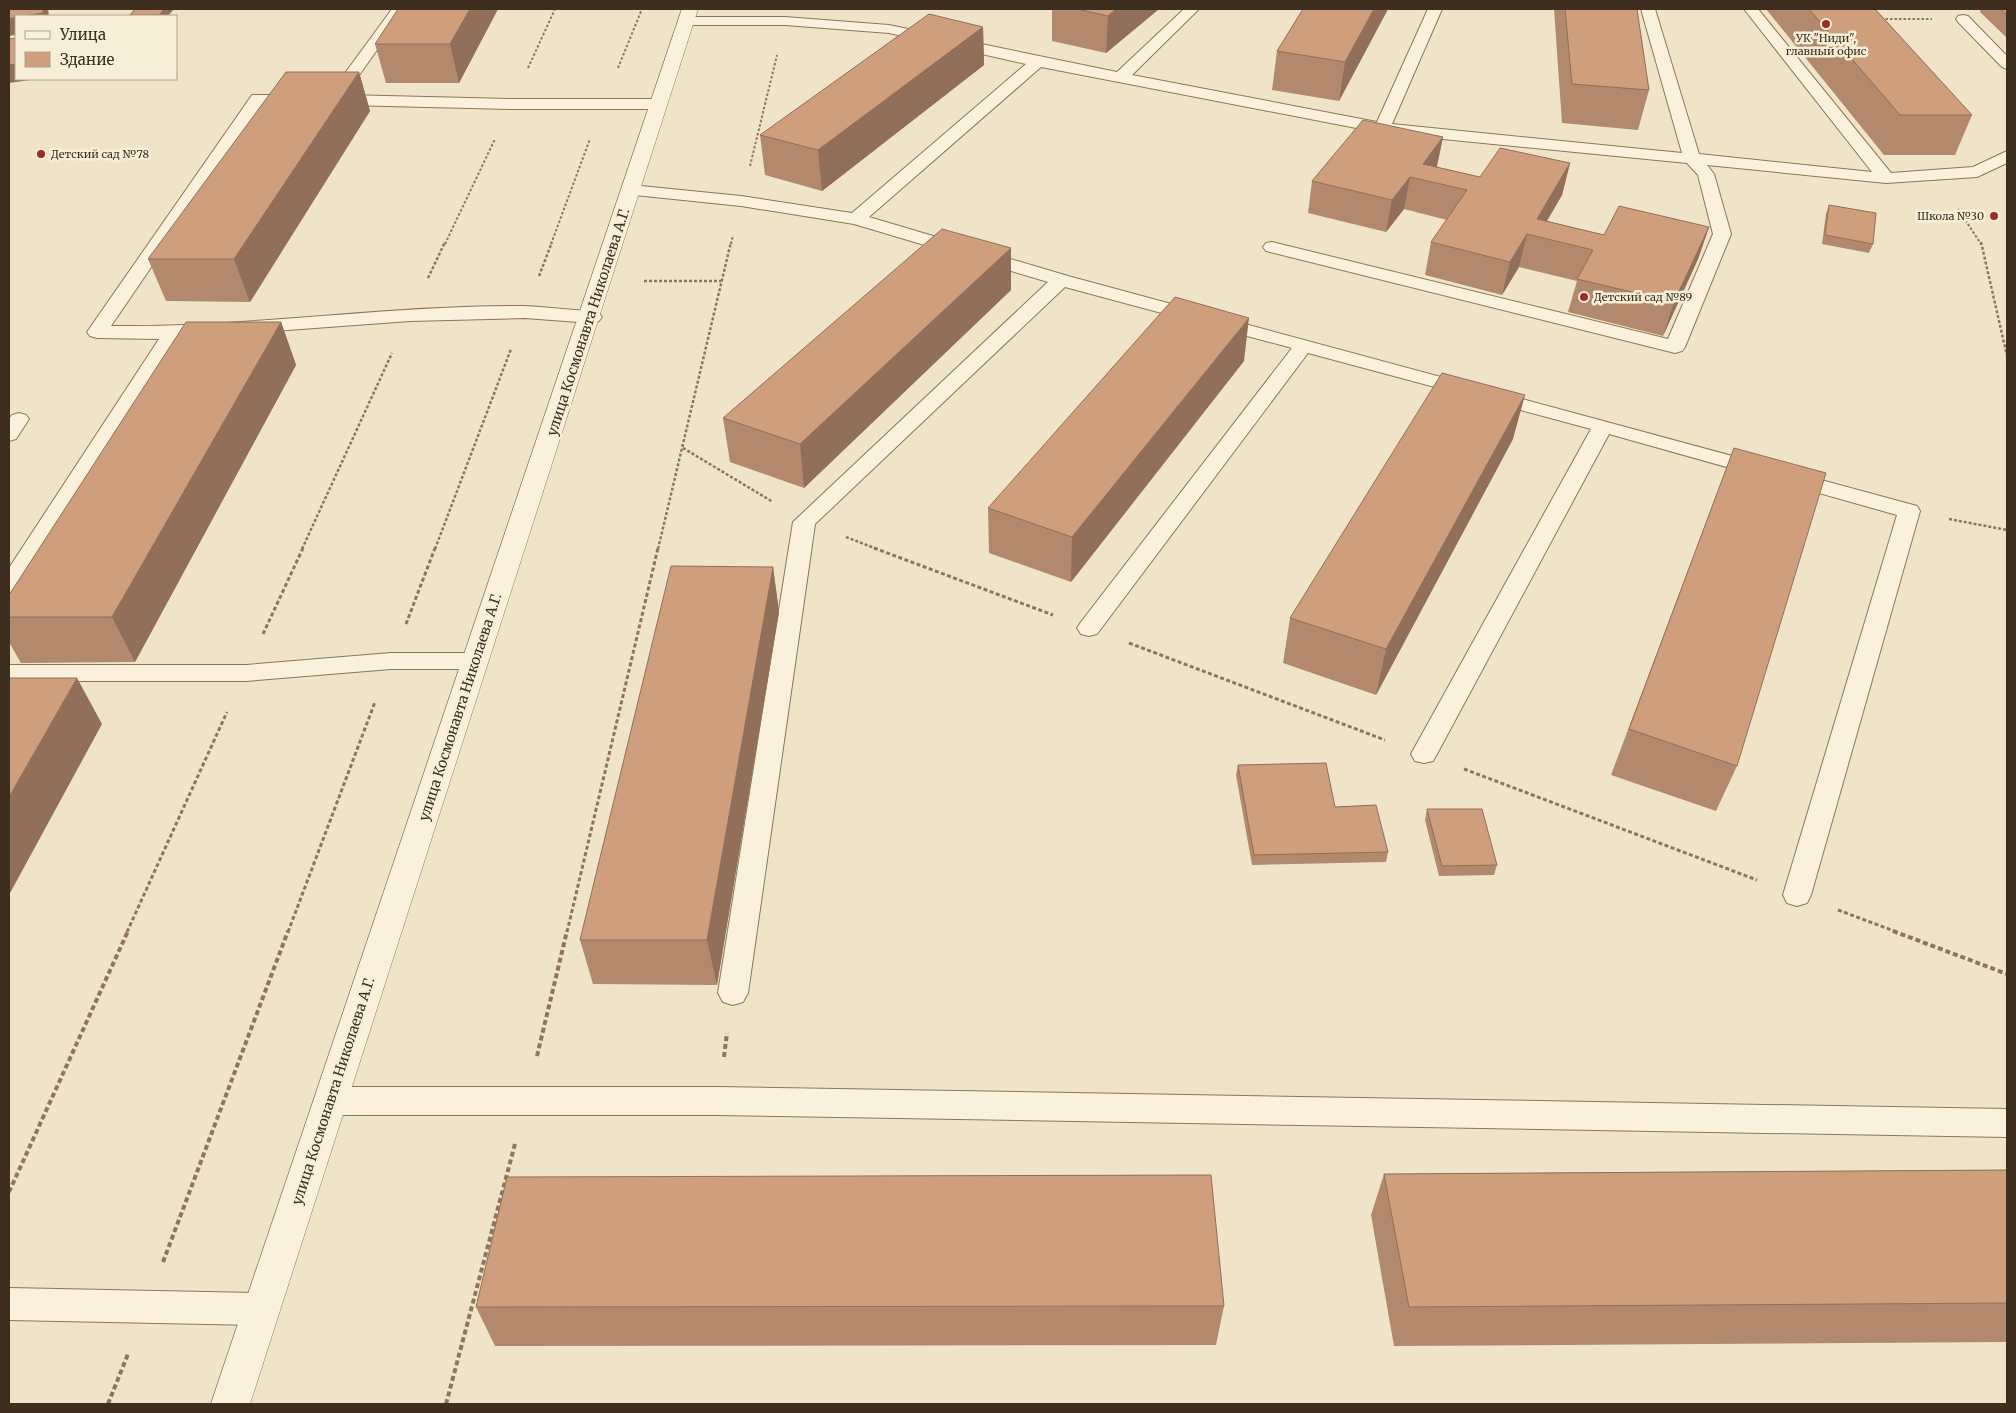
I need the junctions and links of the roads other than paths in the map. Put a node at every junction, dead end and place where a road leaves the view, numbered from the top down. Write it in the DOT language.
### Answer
graph roads {
  1 [pos="399,9"];
  2 [pos="1192,9"];
  3 [pos="1435,9"];
  4 [pos="1648,9"];
  5 [pos="1751,9"];
  6 [pos="688,15"];
  7 [pos="1963,19"];
  8 [pos="1038,62"];
  9 [pos="2007,64"];
  10 [pos="1122,76"];
  11 [pos="334,100"];
  12 [pos="658,104"];
  13 [pos="1382,128"];
  14 [pos="2007,156"];
  15 [pos="1692,159"];
  16 [pos="1886,178"];
  17 [pos="631,190"];
  18 [pos="856,219"];
  19 [pos="1272,247"];
  20 [pos="1061,280"];
  21 [pos="592,316"];
  22 [pos="172,333"];
  23 [pos="1304,344"];
  24 [pos="1603,426"];
  25 [pos="9,585"];
  26 [pos="1089,628"];
  27 [pos="475,661"];
  28 [pos="9,673"];
  29 [pos="1424,754"];
  30 [pos="1796,895"];
  31 [pos="733,993"];
  32 [pos="329,1101"];
  33 [pos="2007,1123"];
  34 [pos="9,1304"];
  35 [pos="261,1309"];
  36 [pos="230,1404"];
  1 -- 11 [label="lane"];
  2 -- 10 [label="lane"];
  3 -- 13 [label="lane"];
  4 -- 15 [label="lane"];
  5 -- 16 [label="lane"];
  6 -- 8 [label="lane"];
  6 -- 12 [label="street, улица Космонавта Николаева А.Г."];
  7 -- 9 [label="lane"];
  8 -- 10 [label="lane"];
  8 -- 18 [label="lane"];
  10 -- 13 [label="lane"];
  11 -- 12 [label="lane"];
  11 -- 22 [label="lane"];
  12 -- 17 [label="street, улица Космонавта Николаева А.Г."];
  13 -- 15 [label="lane"];
  14 -- 16 [label="lane"];
  15 -- 16 [label="lane"];
  15 -- 19 [label="lane"];
  17 -- 18 [label="lane"];
  17 -- 21 [label="street, улица Космонавта Николаева А.Г."];
  18 -- 20 [label="lane"];
  20 -- 23 [label="lane"];
  20 -- 31 [label="lane"];
  21 -- 22 [label="lane"];
  21 -- 27 [label="street, улица Космонавта Николаева А.Г."];
  22 -- 25 [label="lane"];
  23 -- 24 [label="lane"];
  23 -- 26 [label="lane"];
  24 -- 29 [label="lane"];
  24 -- 30 [label="lane"];
  27 -- 28 [label="lane"];
  27 -- 32 [label="street, улица Космонавта Николаева А.Г."];
  32 -- 33 [label="lane"];
  32 -- 35 [label="street, улица Космонавта Николаева А.Г."];
  34 -- 35 [label="lane"];
  35 -- 36 [label="street, улица Космонавта Николаева А.Г."];
}
